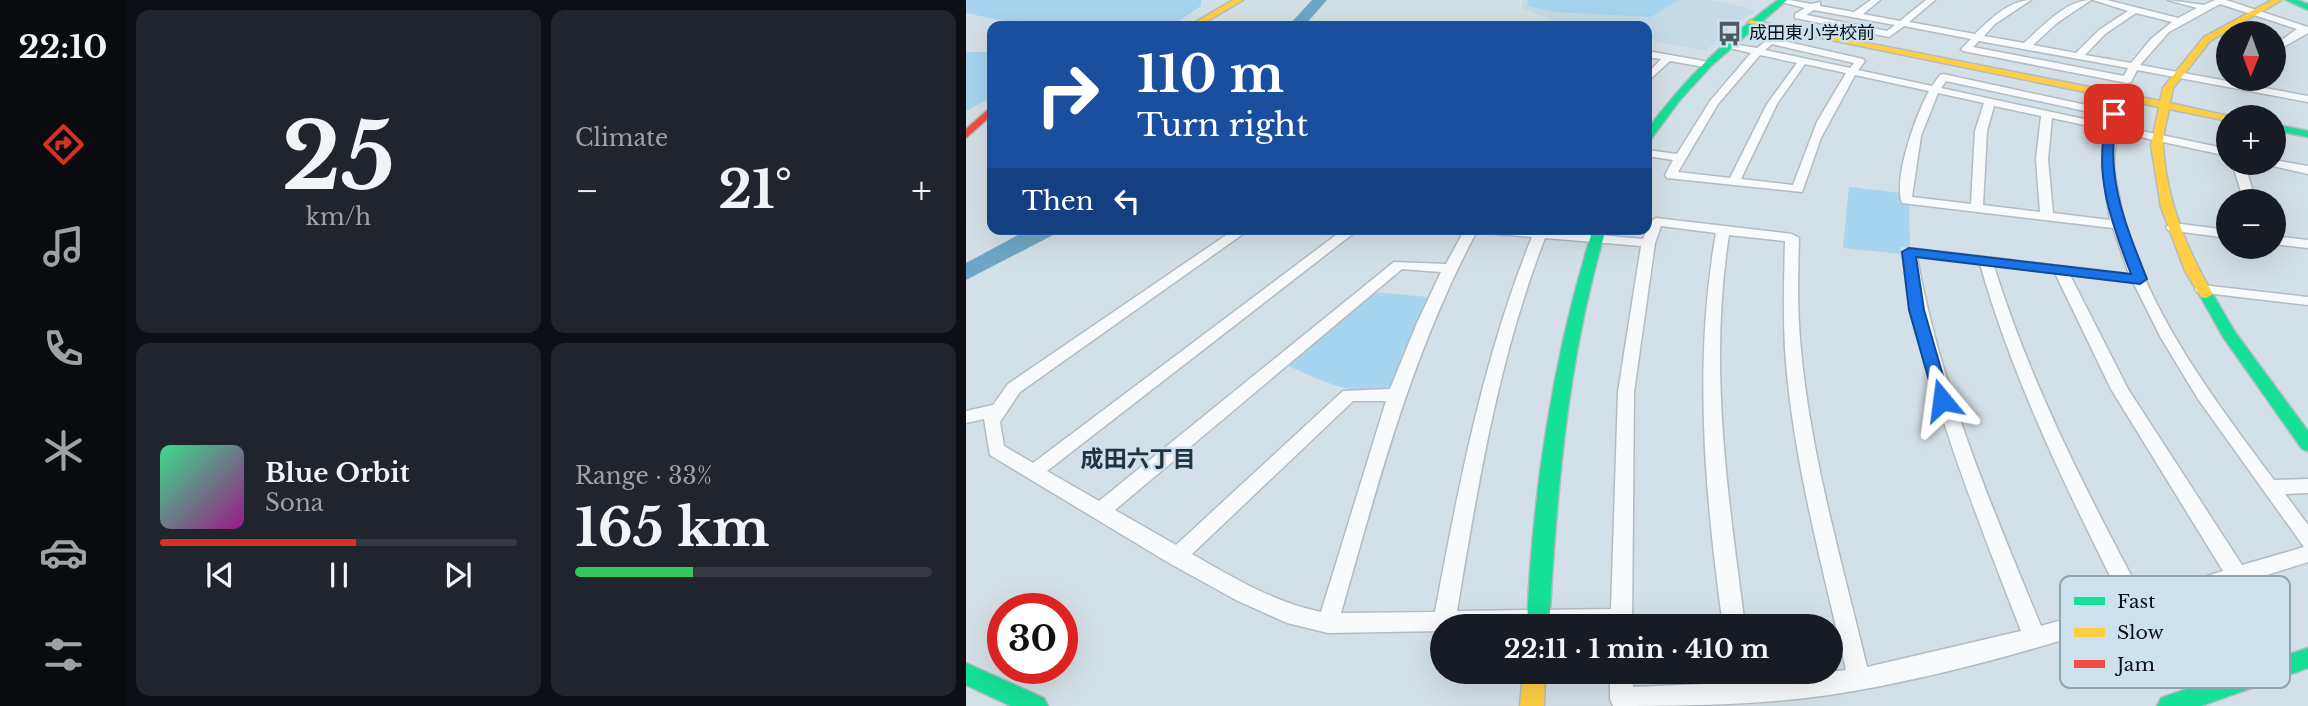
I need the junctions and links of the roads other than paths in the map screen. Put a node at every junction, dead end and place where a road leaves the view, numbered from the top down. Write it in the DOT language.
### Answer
graph roads {
  1 [pos="1239,0"];
  2 [pos="1823,0"];
  3 [pos="1876,0"];
  4 [pos="1931,0"];
  5 [pos="2027,0"];
  6 [pos="2087,0"];
  7 [pos="2097,0"];
  8 [pos="2172,0"];
  9 [pos="2221,0"];
  10 [pos="2277,0"];
  11 [pos="2290,0"];
  12 [pos="1782,1"];
  13 [pos="1812,7"];
  14 [pos="2308,7"];
  15 [pos="2203,8"];
  16 [pos="2251,9"];
  17 [pos="2134,10"];
  18 [pos="1855,15"];
  19 [pos="1202,21"];
  20 [pos="2178,21"];
  21 [pos="1751,23"];
  22 [pos="1899,23"];
  23 [pos="2306,29"];
  24 [pos="1975,37"];
  25 [pos="2286,42"];
  26 [pos="1724,44"];
  27 [pos="2026,47"];
  28 [pos="1758,52"];
  29 [pos="1652,55"];
  30 [pos="2078,56"];
  31 [pos="1668,58"];
  32 [pos="1802,61"];
  33 [pos="1704,64"];
  34 [pos="2133,67"];
  35 [pos="1852,72"];
  36 [pos="1652,74"];
  37 [pos="2174,75"];
  38 [pos="2216,80"];
  39 [pos="1934,90"];
  40 [pos="2279,91"];
  41 [pos="2308,98"];
  42 [pos="1990,102"];
  43 [pos="2160,104"];
  44 [pos="987,114"];
  45 [pos="2047,114"];
  46 [pos="2216,116"];
  47 [pos="2110,128"];
  48 [pos="1652,130"];
  49 [pos="2286,130"];
  50 [pos="2308,134"];
  51 [pos="966,135"];
  52 [pos="2157,137"];
  53 [pos="2216,150"];
  54 [pos="1652,154"];
  55 [pos="1680,158"];
  56 [pos="2286,166"];
  57 [pos="2308,171"];
  58 [pos="1734,182"];
  59 [pos="1977,208"];
  60 [pos="2047,216"];
  61 [pos="2119,225"];
  62 [pos="2172,227"];
  63 [pos="1723,230"];
  64 [pos="1652,232"];
  65 [pos="2216,232"];
  66 [pos="1235,235"];
  67 [pos="1345,235"];
  68 [pos="1468,235"];
  69 [pos="1540,235"];
  70 [pos="1598,235"];
  71 [pos="1604,235"];
  72 [pos="1651,235"];
  73 [pos="2286,241"];
  74 [pos="1648,243"];
  75 [pos="2308,244"];
  76 [pos="1986,261"];
  77 [pos="1449,268"];
  78 [pos="2061,270"];
  79 [pos="2140,279"];
  80 [pos="2202,289"];
  81 [pos="2306,303"];
  82 [pos="1396,395"];
  83 [pos="997,410"];
  84 [pos="966,417"];
  85 [pos="2308,444"];
  86 [pos="1032,473"];
  87 [pos="2308,486"];
  88 [pos="2270,487"];
  89 [pos="1099,512"];
  90 [pos="2308,540"];
  91 [pos="2308,554"];
  92 [pos="1177,557"];
  93 [pos="2237,575"];
  94 [pos="2121,576"];
  95 [pos="2234,576"];
  96 [pos="1445,614"];
  97 [pos="1539,614"];
  98 [pos="1621,614"];
  99 [pos="1733,614"];
  100 [pos="1430,622"];
  101 [pos="1328,623"];
  102 [pos="2060,630"];
  103 [pos="2035,638"];
  104 [pos="2308,659"];
  105 [pos="2290,665"];
  106 [pos="966,674"];
  107 [pos="1859,679"];
  108 [pos="1843,680"];
  109 [pos="1533,684"];
  110 [pos="1621,684"];
  111 [pos="1733,684"];
  112 [pos="2222,688"];
  113 [pos="1036,706"];
  114 [pos="1532,706"];
  115 [pos="2169,706"];
  1 -- 19 [label="street"];
  2 -- 13 [label="street"];
  3 -- 18 [label="street"];
  4 -- 22 [label="street"];
  5 -- 24 [label="street"];
  6 -- 27 [label="street"];
  7 -- 17 [label="street"];
  8 -- 15 [label="street"];
  9 -- 15 [label="street"];
  9 -- 16 [label="street"];
  10 -- 16 [label="street"];
  11 -- 14 [label="street"];
  12 -- 13 [label="street"];
  12 -- 21 [label="street"];
  13 -- 18 [label="street"];
  13 -- 22 [label="street"];
  15 -- 20 [label="street"];
  16 -- 23 [label="street"];
  16 -- 37 [label="street"];
  17 -- 20 [label="street"];
  17 -- 30 [label="street"];
  18 -- 22 [label="street"];
  20 -- 34 [label="street"];
  21 -- 26 [label="street"];
  21 -- 43 [label="street"];
  22 -- 24 [label="street"];
  23 -- 25 [label="street"];
  24 -- 27 [label="street"];
  24 -- 34 [label="street"];
  26 -- 28 [label="street"];
  26 -- 33 [label="street"];
  27 -- 30 [label="street"];
  28 -- 32 [label="street"];
  28 -- 35 [label="street"];
  28 -- 55 [label="street"];
  29 -- 31 [label="street"];
  30 -- 34 [label="street"];
  31 -- 33 [label="street"];
  31 -- 36 [label="street"];
  32 -- 35 [label="street"];
  32 -- 58 [label="street"];
  33 -- 48 [label="street"];
  34 -- 37 [label="street"];
  35 -- 39 [label="street"];
  35 -- 58 [label="street"];
  37 -- 38 [label="street"];
  37 -- 43 [label="street"];
  39 -- 42 [label="street"];
  39 -- 47 [label="street"];
  39 -- 59 [label="street"];
  40 -- 41 [label="street"];
  42 -- 45 [label="street"];
  42 -- 59 [label="street"];
  43 -- 46 [label="street"];
  43 -- 52 [label="street"];
  44 -- 51 [label="street"];
  45 -- 47 [label="street"];
  45 -- 60 [label="street"];
  47 -- 52 [label="street"];
  47 -- 61 [label="street"];
  49 -- 50 [label="street"];
  52 -- 53 [label="street"];
  52 -- 62 [label="street"];
  54 -- 55 [label="street"];
  55 -- 58 [label="street"];
  56 -- 57 [label="street"];
  59 -- 60 [label="street"];
  60 -- 61 [label="street"];
  61 -- 79 [label="street"];
  62 -- 65 [label="street"];
  62 -- 80 [label="street"];
  63 -- 64 [label="street"];
  63 -- 99 [label="street"];
  63 -- 107 [label="street"];
  66 -- 83 [label="street"];
  67 -- 86 [label="street"];
  68 -- 77 [label="street"];
  69 -- 96 [label="street"];
  70 -- 97 [label="street"];
  71 -- 74 [label="street"];
  72 -- 74 [label="street"];
  73 -- 75 [label="street"];
  74 -- 98 [label="street"];
  76 -- 78 [label="street"];
  76 -- 94 [label="street"];
  76 -- 103 [label="street"];
  77 -- 82 [label="street"];
  77 -- 89 [label="street"];
  78 -- 79 [label="street"];
  78 -- 93 [label="street"];
  79 -- 88 [label="street"];
  80 -- 81 [label="street"];
  80 -- 85 [label="street"];
  82 -- 92 [label="street"];
  82 -- 101 [label="street"];
  83 -- 84 [label="street"];
  83 -- 86 [label="street"];
  86 -- 89 [label="street"];
  87 -- 88 [label="street"];
  88 -- 90 [label="street"];
  89 -- 92 [label="street"];
  91 -- 93 [label="street"];
  92 -- 101 [label="street"];
  93 -- 95 [label="street"];
  100 -- 101 [label="street"];
  102 -- 103 [label="street"];
  103 -- 107 [label="street"];
  104 -- 105 [label="street"];
  106 -- 113 [label="street"];
  107 -- 108 [label="street"];
  109 -- 114 [label="street"];
  110 -- 111 [label="street"];
  112 -- 115 [label="street"];
}
